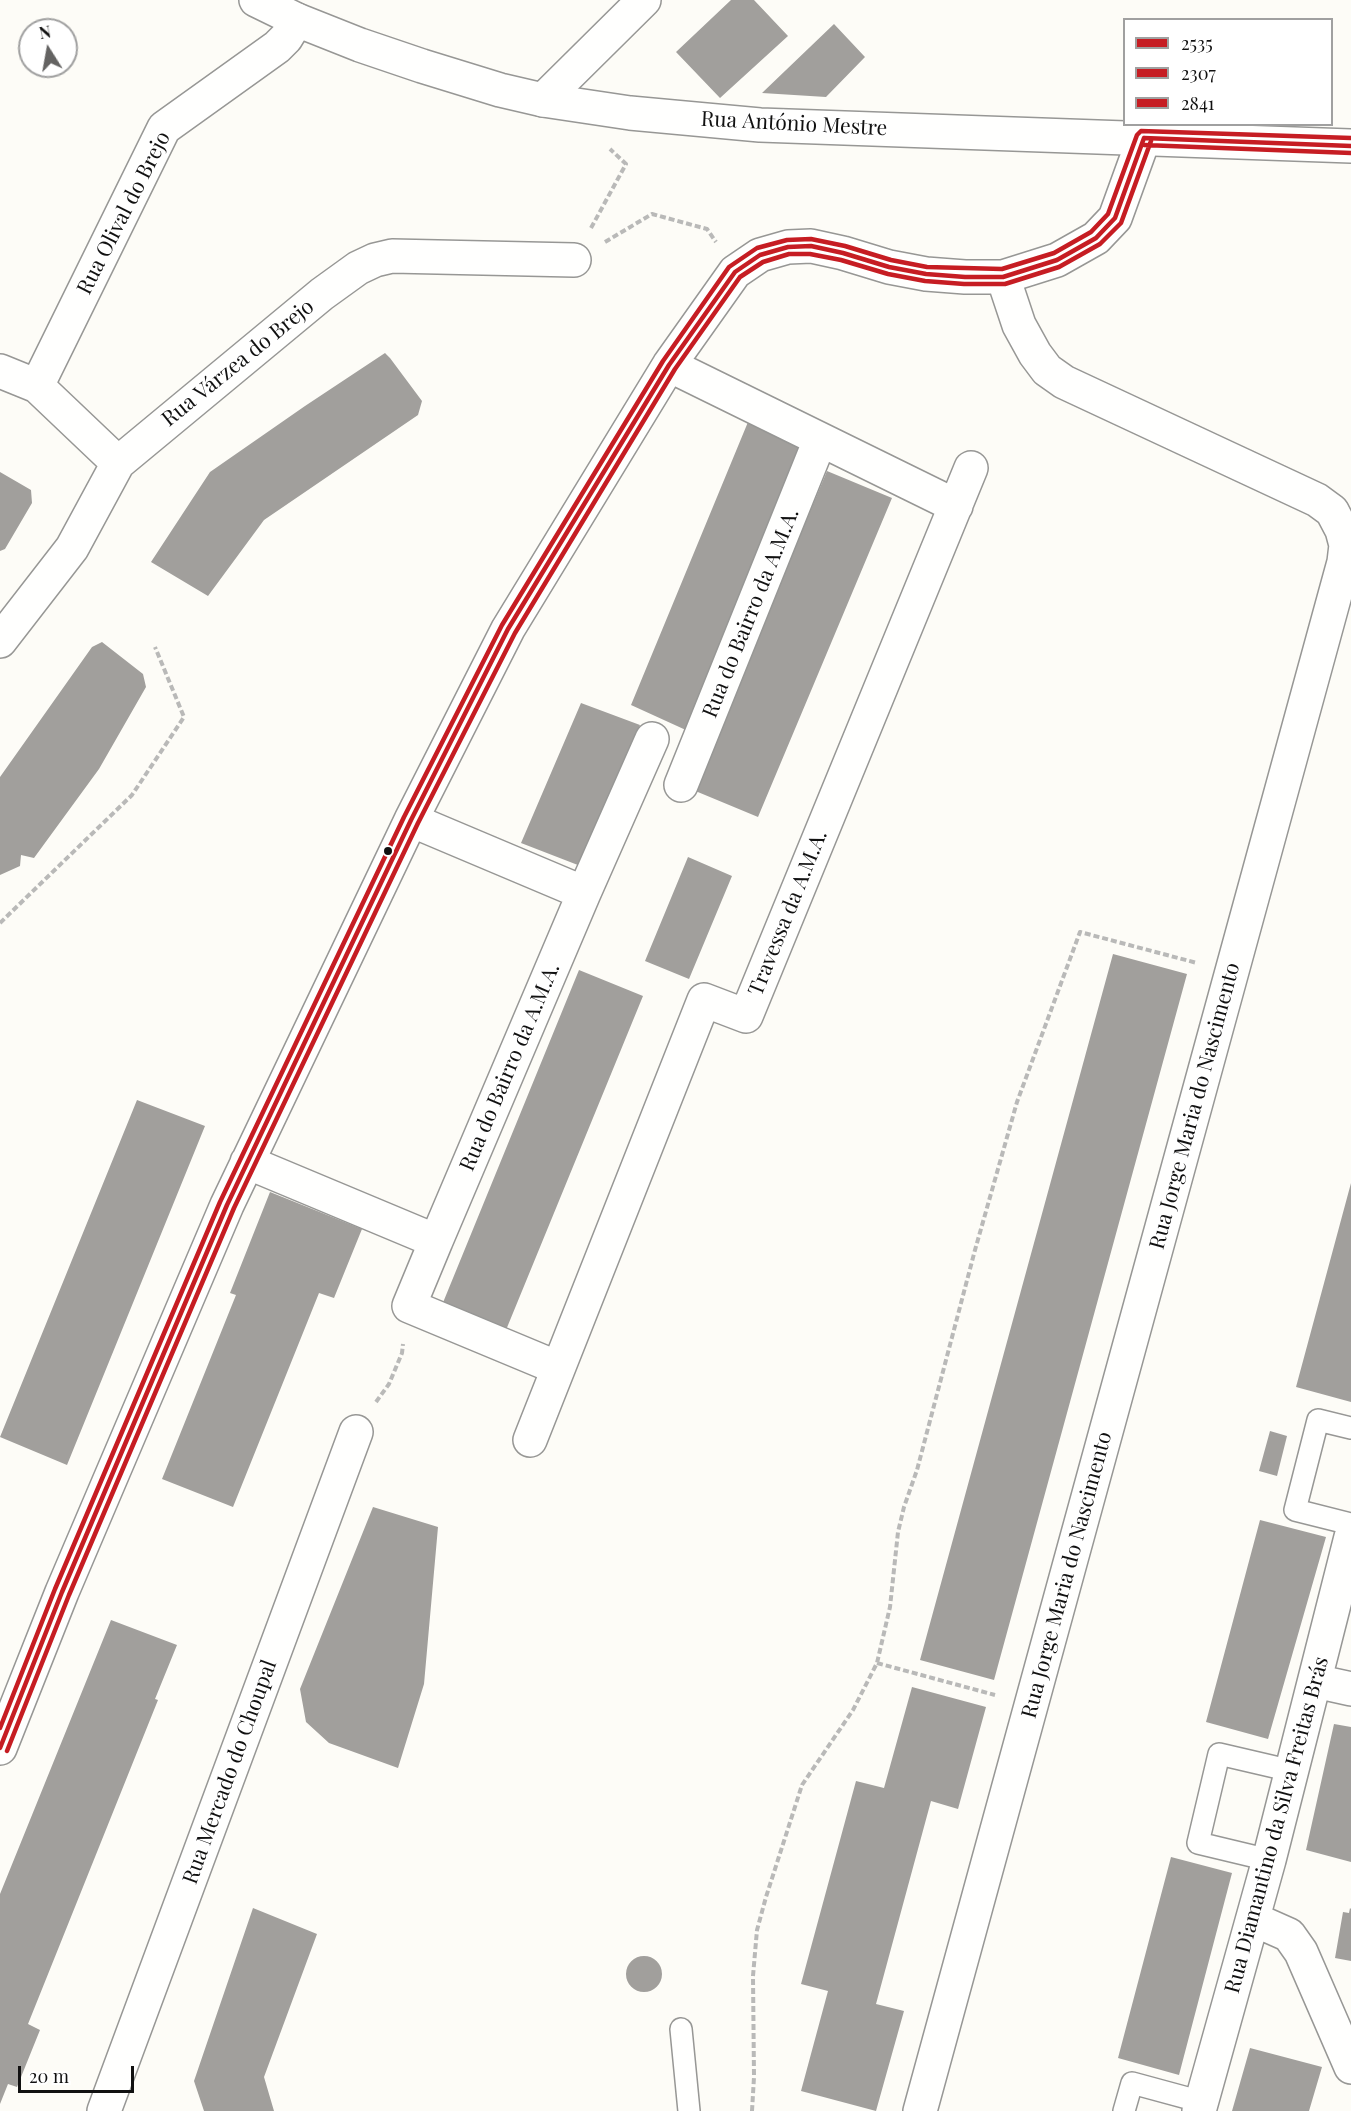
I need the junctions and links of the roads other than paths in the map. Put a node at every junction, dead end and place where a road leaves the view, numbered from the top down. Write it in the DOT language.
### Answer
graph roads {
  1 [pos="256,0"];
  2 [pos="644,0"];
  3 [pos="297,20"];
  4 [pos="555,102"];
  5 [pos="1144,138"];
  6 [pos="1351,146"];
  7 [pos="574,260"];
  8 [pos="1003,277"];
  9 [pos="669,365"];
  10 [pos="0,371"];
  11 [pos="37,386"];
  12 [pos="820,440"];
  13 [pos="118,463"];
  14 [pos="971,468"];
  15 [pos="956,506"];
  16 [pos="0,641"];
  17 [pos="652,739"];
  18 [pos="681,785"];
  19 [pos="411,820"];
  20 [pos="584,893"];
  21 [pos="247,1162"];
  22 [pos="436,1241"];
  23 [pos="558,1368"];
  24 [pos="1351,1428"];
  25 [pos="356,1432"];
  26 [pos="530,1440"];
  27 [pos="1351,1524"];
  28 [pos="1351,1537"];
  29 [pos="1315,1681"];
  30 [pos="1351,1689"];
  31 [pos="0,1748"];
  32 [pos="1292,1771"];
  33 [pos="1269,1860"];
  34 [pos="1253,1919"];
  35 [pos="681,2029"];
  36 [pos="1351,2067"];
  37 [pos="1201,2107"];
  38 [pos="104,2111"];
  39 [pos="689,2111"];
  40 [pos="920,2111"];
  41 [pos="1124,2111"];
  1 -- 3 [label="street, Rua António Mestre"];
  2 -- 4 [label="street"];
  3 -- 4 [label="street, Rua António Mestre"];
  3 -- 11 [label="street, Rua Olival do Brejo"];
  4 -- 5 [label="street, Rua António Mestre"];
  5 -- 6 [label="street, Rua António Mestre"];
  5 -- 8 [label="street"];
  7 -- 13 [label="street, Rua Várzea do Brejo"];
  8 -- 9 [label="street"];
  8 -- 40 [label="street, Rua Jorge Maria do Nascimento"];
  9 -- 12 [label="street"];
  9 -- 19 [label="street"];
  10 -- 11 [label="street"];
  11 -- 13 [label="street"];
  12 -- 15 [label="street"];
  12 -- 18 [label="street, Rua do Bairro da A.M.A."];
  13 -- 16 [label="street, Rua Várzea do Brejo"];
  14 -- 15 [label="street, Travessa da A.M.A."];
  15 -- 23 [label="street, Travessa da A.M.A."];
  17 -- 20 [label="street, Rua do Bairro da A.M.A."];
  19 -- 20 [label="street"];
  19 -- 21 [label="street"];
  20 -- 22 [label="street, Rua do Bairro da A.M.A."];
  21 -- 22 [label="street"];
  21 -- 31 [label="street"];
  22 -- 23 [label="street, Rua do Bairro da A.M.A."];
  23 -- 26 [label="street, Travessa da A.M.A."];
  24 -- 27 [label="lane"];
  25 -- 38 [label="street, Rua Mercado do Choupal"];
  28 -- 29 [label="street, Rua Diamantino da Silva Freitas Brás"];
  29 -- 30 [label="street"];
  29 -- 32 [label="street, Rua Diamantino da Silva Freitas Brás"];
  32 -- 33 [label="street, Rua Diamantino da Silva Freitas Brás"];
  32 -- 33 [label="lane"];
  33 -- 34 [label="street, Rua Diamantino da Silva Freitas Brás"];
  34 -- 36 [label="street"];
  34 -- 37 [label="street, Rua Diamantino da Silva Freitas Brás"];
  35 -- 39 [label="lane"];
  37 -- 41 [label="lane"];
}
